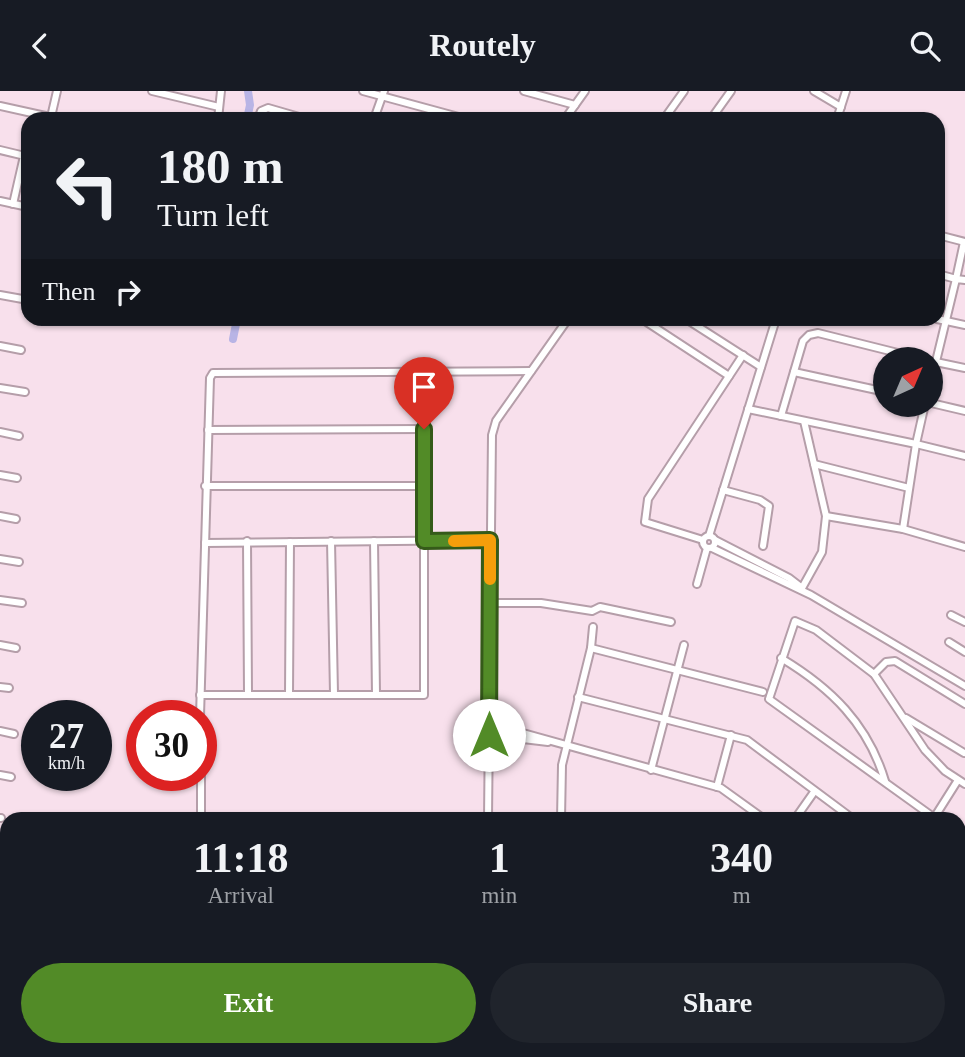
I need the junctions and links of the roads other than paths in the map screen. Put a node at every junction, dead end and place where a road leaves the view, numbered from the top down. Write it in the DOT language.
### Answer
graph roads {
  1 [pos="57,91"];
  2 [pos="152,91"];
  3 [pos="220,91"];
  4 [pos="363,91"];
  5 [pos="524,91"];
  6 [pos="585,91"];
  7 [pos="684,91"];
  8 [pos="731,91"];
  9 [pos="814,91"];
  10 [pos="846,91"];
  11 [pos="383,94"];
  12 [pos="575,105"];
  13 [pos="0,106"];
  14 [pos="219,107"];
  15 [pos="841,107"];
  16 [pos="28,112"];
  17 [pos="52,112"];
  18 [pos="219,112"];
  19 [pos="261,112"];
  20 [pos="282,112"];
  21 [pos="377,112"];
  22 [pos="443,112"];
  23 [pos="570,112"];
  24 [pos="669,112"];
  25 [pos="716,112"];
  26 [pos="839,112"];
  27 [pos="0,150"];
  28 [pos="21,155"];
  29 [pos="21,174"];
  30 [pos="0,201"];
  31 [pos="13,204"];
  32 [pos="21,206"];
  33 [pos="945,237"];
  34 [pos="964,242"];
  35 [pos="945,276"];
  36 [pos="956,279"];
  37 [pos="965,280"];
  38 [pos="0,296"];
  39 [pos="21,299"];
  40 [pos="946,321"];
  41 [pos="945,324"];
  42 [pos="965,325"];
  43 [pos="563,326"];
  44 [pos="653,326"];
  45 [pos="697,326"];
  46 [pos="773,326"];
  47 [pos="945,326"];
  48 [pos="0,347"];
  49 [pos="874,347"];
  50 [pos="938,347"];
  51 [pos="22,350"];
  52 [pos="743,355"];
  53 [pos="943,364"];
  54 [pos="761,367"];
  55 [pos="965,368"];
  56 [pos="531,371"];
  57 [pos="794,372"];
  58 [pos="424,374"];
  59 [pos="729,376"];
  60 [pos="0,388"];
  61 [pos="873,389"];
  62 [pos="25,392"];
  63 [pos="943,406"];
  64 [pos="748,409"];
  65 [pos="965,411"];
  66 [pos="781,416"];
  67 [pos="922,417"];
  68 [pos="804,421"];
  69 [pos="424,429"];
  70 [pos="208,430"];
  71 [pos="0,432"];
  72 [pos="19,436"];
  73 [pos="916,444"];
  74 [pos="965,456"];
  75 [pos="814,464"];
  76 [pos="0,475"];
  77 [pos="17,478"];
  78 [pos="205,486"];
  79 [pos="424,486"];
  80 [pos="909,488"];
  81 [pos="723,490"];
  82 [pos="0,516"];
  83 [pos="827,516"];
  84 [pos="16,519"];
  85 [pos="903,529"];
  86 [pos="709,539"];
  87 [pos="490,540"];
  88 [pos="247,541"];
  89 [pos="331,541"];
  90 [pos="374,541"];
  91 [pos="424,541"];
  92 [pos="290,542"];
  93 [pos="205,543"];
  94 [pos="763,546"];
  95 [pos="965,547"];
  96 [pos="709,548"];
  97 [pos="0,559"];
  98 [pos="757,561"];
  99 [pos="19,562"];
  100 [pos="753,569"];
  101 [pos="697,584"];
  102 [pos="802,588"];
  103 [pos="811,596"];
  104 [pos="0,600"];
  105 [pos="22,603"];
  106 [pos="490,603"];
  107 [pos="951,615"];
  108 [pos="671,622"];
  109 [pos="965,622"];
  110 [pos="593,627"];
  111 [pos="949,642"];
  112 [pos="0,645"];
  113 [pos="684,645"];
  114 [pos="16,648"];
  115 [pos="591,648"];
  116 [pos="965,652"];
  117 [pos="781,658"];
  118 [pos="677,669"];
  119 [pos="874,674"];
  120 [pos="965,686"];
  121 [pos="0,687"];
  122 [pos="9,688"];
  123 [pos="248,692"];
  124 [pos="763,692"];
  125 [pos="289,694"];
  126 [pos="334,694"];
  127 [pos="376,694"];
  128 [pos="200,695"];
  129 [pos="578,697"];
  130 [pos="200,700"];
  131 [pos="965,704"];
  132 [pos="906,718"];
  133 [pos="665,719"];
  134 [pos="490,724"];
  135 [pos="0,731"];
  136 [pos="14,733"];
  137 [pos="489,735"];
  138 [pos="731,735"];
  139 [pos="548,742"];
  140 [pos="565,747"];
  141 [pos="964,753"];
  142 [pos="651,770"];
  143 [pos="0,775"];
  144 [pos="11,776"];
  145 [pos="961,782"];
  146 [pos="886,783"];
  147 [pos="718,787"];
  148 [pos="201,791"];
  149 [pos="814,792"];
  150 [pos="201,812"];
  151 [pos="488,812"];
  152 [pos="561,812"];
  153 [pos="754,812"];
  154 [pos="800,812"];
  155 [pos="843,812"];
  156 [pos="927,812"];
  157 [pos="939,812"];
  1 -- 17 [label="street"];
  2 -- 14 [label="street"];
  3 -- 14 [label="street"];
  4 -- 11 [label="street"];
  5 -- 12 [label="street"];
  6 -- 12 [label="street"];
  7 -- 24 [label="street"];
  8 -- 25 [label="street"];
  9 -- 15 [label="street"];
  10 -- 15 [label="street"];
  11 -- 21 [label="street"];
  11 -- 22 [label="street"];
  12 -- 23 [label="street"];
  13 -- 16 [label="street"];
  14 -- 18 [label="street"];
  15 -- 26 [label="street"];
  19 -- 20 [label="street"];
  27 -- 28 [label="street"];
  29 -- 31 [label="street"];
  30 -- 31 [label="street"];
  31 -- 32 [label="street"];
  33 -- 34 [label="street"];
  34 -- 36 [label="street"];
  35 -- 36 [label="street"];
  36 -- 37 [label="street"];
  36 -- 40 [label="street"];
  38 -- 39 [label="street"];
  40 -- 41 [label="street"];
  40 -- 42 [label="street"];
  43 -- 56 [label="street"];
  44 -- 59 [label="street"];
  45 -- 52 [label="street"];
  46 -- 54 [label="street"];
  47 -- 50 [label="street"];
  48 -- 51 [label="street"];
  49 -- 57 [label="street"];
  52 -- 54 [label="street"];
  52 -- 59 [label="street"];
  53 -- 55 [label="street"];
  54 -- 64 [label="street"];
  56 -- 58 [label="street"];
  56 -- 87 [label="street"];
  57 -- 61 [label="street"];
  57 -- 66 [label="street"];
  58 -- 69 [label="street"];
  58 -- 70 [label="street"];
  59 -- 86 [label="street"];
  60 -- 62 [label="street"];
  63 -- 65 [label="street"];
  64 -- 66 [label="street"];
  64 -- 81 [label="street"];
  66 -- 68 [label="street"];
  67 -- 73 [label="street"];
  68 -- 73 [label="street"];
  68 -- 75 [label="street"];
  69 -- 70 [label="street"];
  69 -- 79 [label="street"];
  70 -- 78 [label="street"];
  71 -- 72 [label="street"];
  73 -- 74 [label="street"];
  73 -- 80 [label="street"];
  75 -- 80 [label="street"];
  75 -- 83 [label="street"];
  76 -- 77 [label="street"];
  78 -- 79 [label="street"];
  78 -- 93 [label="street"];
  79 -- 91 [label="street"];
  80 -- 85 [label="street"];
  81 -- 86 [label="street"];
  81 -- 94 [label="street"];
  82 -- 84 [label="street"];
  83 -- 85 [label="street"];
  83 -- 102 [label="street"];
  85 -- 95 [label="street"];
  86 -- 96 [label="street"];
  86 -- 96 [label="street"];
  86 -- 98 [label="street"];
  87 -- 91 [label="street"];
  87 -- 106 [label="street"];
  88 -- 92 [label="street"];
  88 -- 93 [label="street"];
  88 -- 123 [label="street"];
  89 -- 90 [label="street"];
  89 -- 92 [label="street"];
  89 -- 126 [label="street"];
  90 -- 91 [label="street"];
  90 -- 127 [label="street"];
  91 -- 127 [label="street"];
  92 -- 125 [label="street"];
  93 -- 128 [label="street"];
  96 -- 100 [label="street"];
  96 -- 101 [label="street"];
  97 -- 99 [label="street"];
  98 -- 100 [label="street"];
  98 -- 102 [label="street"];
  100 -- 103 [label="street"];
  102 -- 103 [label="street"];
  103 -- 120 [label="street"];
  104 -- 105 [label="street"];
  106 -- 108 [label="street"];
  106 -- 134 [label="street"];
  107 -- 109 [label="street"];
  110 -- 115 [label="street"];
  111 -- 116 [label="street"];
  112 -- 114 [label="street"];
  113 -- 118 [label="street"];
  115 -- 118 [label="street"];
  115 -- 129 [label="street"];
  117 -- 119 [label="street"];
  117 -- 146 [label="street"];
  117 -- 146 [label="street"];
  118 -- 124 [label="street"];
  118 -- 133 [label="street"];
  119 -- 131 [label="street"];
  119 -- 132 [label="street"];
  121 -- 122 [label="street"];
  123 -- 125 [label="street"];
  123 -- 128 [label="street"];
  125 -- 126 [label="street"];
  126 -- 127 [label="street"];
  128 -- 130 [label="street"];
  129 -- 133 [label="street"];
  129 -- 140 [label="street"];
  132 -- 141 [label="street"];
  132 -- 145 [label="street"];
  133 -- 138 [label="street"];
  133 -- 142 [label="street"];
  134 -- 137 [label="street"];
  134 -- 139 [label="street"];
  135 -- 136 [label="street"];
  137 -- 139 [label="street"];
  137 -- 151 [label="street"];
  138 -- 147 [label="street"];
  138 -- 149 [label="street"];
  139 -- 140 [label="street"];
  140 -- 142 [label="street"];
  140 -- 152 [label="street"];
  142 -- 147 [label="street"];
  143 -- 144 [label="street"];
  145 -- 157 [label="street"];
  146 -- 156 [label="street"];
  147 -- 153 [label="street"];
  148 -- 150 [label="street"];
  149 -- 154 [label="street"];
  149 -- 155 [label="street"];
}
